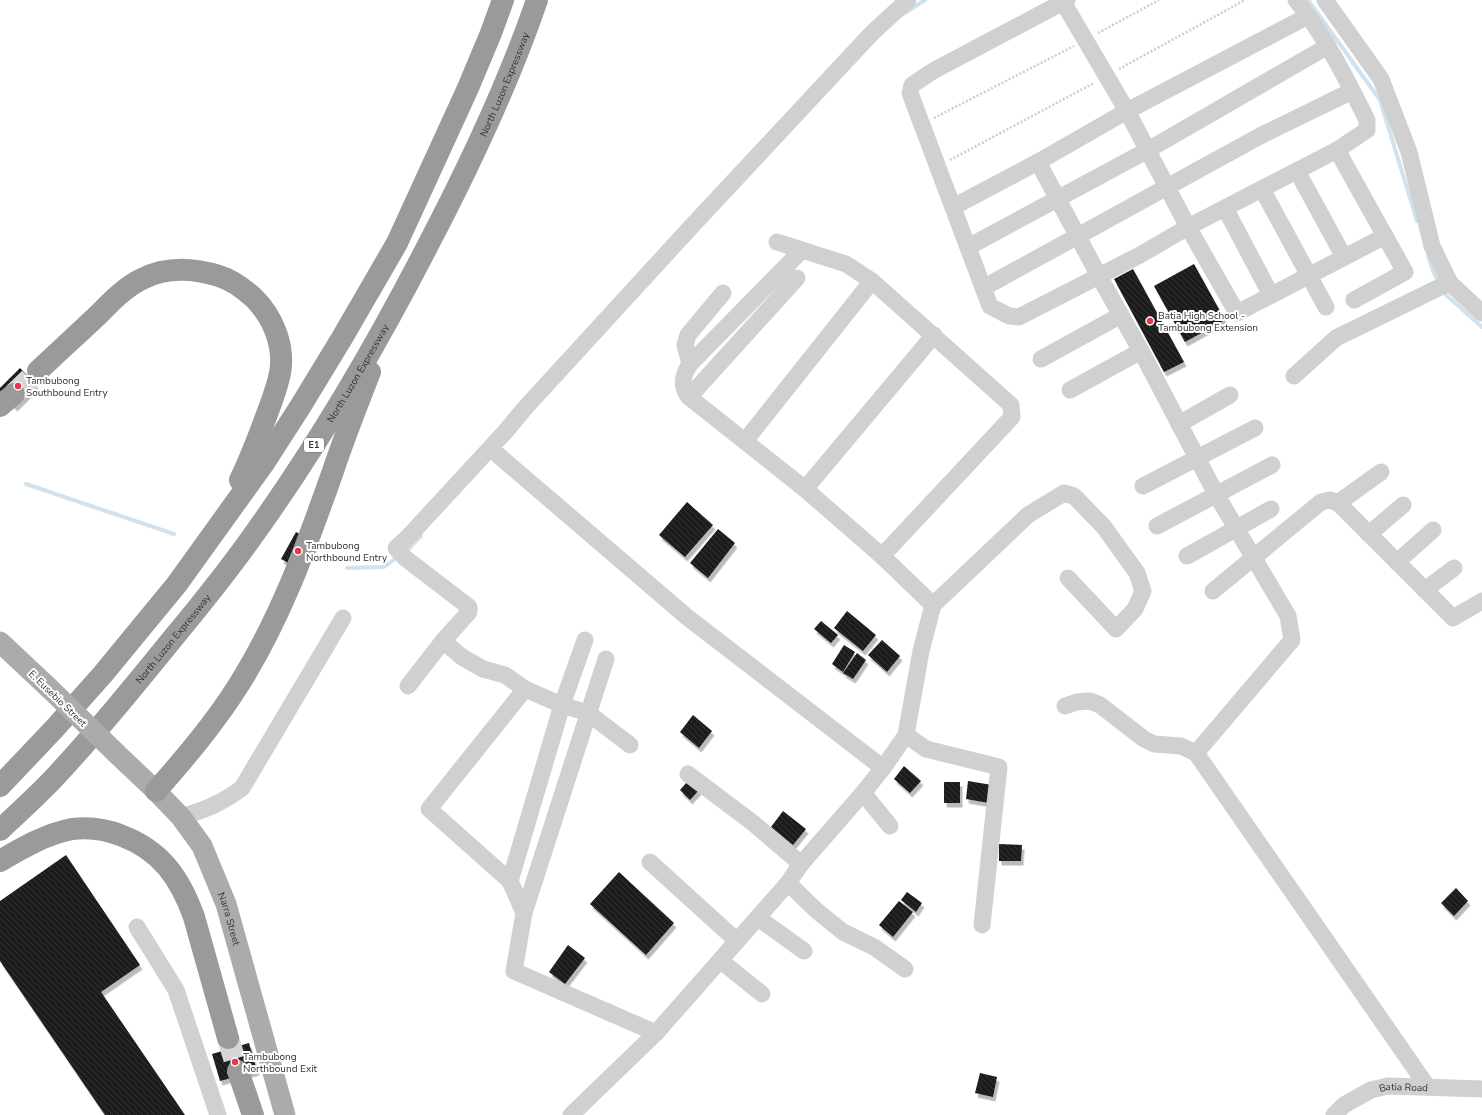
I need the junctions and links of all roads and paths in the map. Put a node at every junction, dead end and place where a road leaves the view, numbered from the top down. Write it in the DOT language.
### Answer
graph roads {
  1 [pos="503,0"];
  2 [pos="537,0"];
  3 [pos="908,0"];
  4 [pos="1159,0"];
  5 [pos="1245,0"];
  6 [pos="1296,0"];
  7 [pos="1324,0"];
  8 [pos="1065,1"];
  9 [pos="1308,16"];
  10 [pos="1085,40"];
  11 [pos="1328,46"];
  12 [pos="1106,76"];
  13 [pos="1352,91"];
  14 [pos="1127,110"];
  15 [pos="922,124"];
  16 [pos="1148,150"];
  17 [pos="1337,150"];
  18 [pos="1038,162"];
  19 [pos="938,166"];
  20 [pos="1297,171"];
  21 [pos="1167,187"];
  22 [pos="1262,189"];
  23 [pos="1058,199"];
  24 [pos="953,207"];
  25 [pos="1225,208"];
  26 [pos="1188,227"];
  27 [pos="1078,236"];
  28 [pos="1385,236"];
  29 [pos="777,242"];
  30 [pos="968,247"];
  31 [pos="802,250"];
  32 [pos="1344,257"];
  33 [pos="1310,275"];
  34 [pos="1098,276"];
  35 [pos="797,278"];
  36 [pos="872,281"];
  37 [pos="1445,285"];
  38 [pos="983,288"];
  39 [pos="723,293"];
  40 [pos="1271,295"];
  41 [pos="1354,300"];
  42 [pos="1326,307"];
  43 [pos="1482,313"];
  44 [pos="1121,315"];
  45 [pos="389,320"];
  46 [pos="934,335"];
  47 [pos="1141,351"];
  48 [pos="1041,359"];
  49 [pos="690,364"];
  50 [pos="38,371"];
  51 [pos="1294,376"];
  52 [pos="1070,390"];
  53 [pos="1230,395"];
  54 [pos="689,397"];
  55 [pos="1179,424"];
  56 [pos="1255,428"];
  57 [pos="745,441"];
  58 [pos="498,455"];
  59 [pos="1197,458"];
  60 [pos="1272,465"];
  61 [pos="1381,472"];
  62 [pos="1143,486"];
  63 [pos="805,489"];
  64 [pos="1216,494"];
  65 [pos="1338,504"];
  66 [pos="1403,505"];
  67 [pos="1271,509"];
  68 [pos="1157,526"];
  69 [pos="218,528"];
  70 [pos="1236,528"];
  71 [pos="1433,530"];
  72 [pos="1369,534"];
  73 [pos="882,556"];
  74 [pos="1187,556"];
  75 [pos="1253,558"];
  76 [pos="1397,562"];
  77 [pos="1454,568"];
  78 [pos="1068,578"];
  79 [pos="1426,590"];
  80 [pos="1212,591"];
  81 [pos="1482,601"];
  82 [pos="933,605"];
  83 [pos="343,618"];
  84 [pos="585,640"];
  85 [pos="443,641"];
  86 [pos="0,642"];
  87 [pos="606,659"];
  88 [pos="408,686"];
  89 [pos="525,689"];
  90 [pos="562,705"];
  91 [pos="1066,706"];
  92 [pos="588,713"];
  93 [pos="906,735"];
  94 [pos="630,746"];
  95 [pos="116,753"];
  96 [pos="1196,753"];
  97 [pos="883,768"];
  98 [pos="688,774"];
  99 [pos="0,786"];
  100 [pos="156,791"];
  101 [pos="863,793"];
  102 [pos="180,817"];
  103 [pos="890,826"];
  104 [pos="0,830"];
  105 [pos="0,861"];
  106 [pos="650,862"];
  107 [pos="801,864"];
  108 [pos="510,881"];
  109 [pos="788,883"];
  110 [pos="524,913"];
  111 [pos="758,918"];
  112 [pos="982,925"];
  113 [pos="137,926"];
  114 [pos="737,941"];
  115 [pos="804,951"];
  116 [pos="721,961"];
  117 [pos="905,969"];
  118 [pos="762,994"];
  119 [pos="656,1033"];
  120 [pos="228,1038"];
  121 [pos="238,1072"];
  122 [pos="1427,1086"];
  123 [pos="1482,1089"];
  124 [pos="218,1115"];
  125 [pos="253,1115"];
  126 [pos="285,1115"];
  127 [pos="571,1115"];
  128 [pos="1334,1115"];
  1 -- 69 [label="highway"];
  2 -- 45 [label="highway, North Luzon Expressway / E1"];
  3 -- 85 [label="street"];
  4 -- 10 [label="path"];
  5 -- 12 [label="path"];
  6 -- 9 [label="street"];
  7 -- 37 [label="street"];
  8 -- 10 [label="street"];
  8 -- 15 [label="street"];
  9 -- 11 [label="street"];
  9 -- 14 [label="street"];
  10 -- 12 [label="street"];
  10 -- 15 [label="path"];
  11 -- 13 [label="street"];
  11 -- 16 [label="street"];
  12 -- 14 [label="street"];
  12 -- 19 [label="path"];
  13 -- 17 [label="street"];
  13 -- 21 [label="street"];
  14 -- 16 [label="street"];
  14 -- 18 [label="street"];
  15 -- 19 [label="street"];
  16 -- 21 [label="street"];
  16 -- 23 [label="street"];
  17 -- 20 [label="street"];
  17 -- 28 [label="street"];
  18 -- 23 [label="street"];
  18 -- 24 [label="street"];
  19 -- 24 [label="street"];
  20 -- 22 [label="street"];
  20 -- 32 [label="street"];
  21 -- 26 [label="street"];
  21 -- 27 [label="street"];
  22 -- 25 [label="street"];
  22 -- 33 [label="street"];
  23 -- 27 [label="street"];
  23 -- 30 [label="street"];
  24 -- 30 [label="street"];
  25 -- 26 [label="street"];
  25 -- 40 [label="street"];
  26 -- 34 [label="street"];
  26 -- 40 [label="street"];
  27 -- 34 [label="street"];
  27 -- 38 [label="street"];
  28 -- 32 [label="street"];
  28 -- 41 [label="street"];
  29 -- 31 [label="street"];
  30 -- 38 [label="street"];
  31 -- 36 [label="street"];
  31 -- 49 [label="street"];
  32 -- 33 [label="street"];
  33 -- 40 [label="street"];
  33 -- 42 [label="street"];
  34 -- 38 [label="street"];
  34 -- 44 [label="street"];
  35 -- 54 [label="street"];
  36 -- 46 [label="street"];
  36 -- 57 [label="street"];
  37 -- 43 [label="street"];
  37 -- 51 [label="street"];
  39 -- 49 [label="street"];
  44 -- 47 [label="street"];
  44 -- 48 [label="street"];
  45 -- 100 [label="highway"];
  45 -- 104 [label="highway, North Luzon Expressway / E1"];
  46 -- 63 [label="street"];
  46 -- 73 [label="street"];
  47 -- 52 [label="street"];
  47 -- 55 [label="street"];
  49 -- 54 [label="street"];
  50 -- 69 [label="highway"];
  53 -- 55 [label="street"];
  54 -- 57 [label="street"];
  55 -- 59 [label="street"];
  56 -- 59 [label="street"];
  57 -- 63 [label="street"];
  58 -- 97 [label="street"];
  59 -- 62 [label="street"];
  59 -- 64 [label="street"];
  60 -- 64 [label="street"];
  61 -- 65 [label="street"];
  63 -- 73 [label="street"];
  64 -- 68 [label="street"];
  64 -- 70 [label="street"];
  65 -- 72 [label="street"];
  65 -- 75 [label="street"];
  66 -- 72 [label="street"];
  67 -- 70 [label="street"];
  69 -- 99 [label="highway"];
  70 -- 74 [label="street"];
  70 -- 75 [label="street"];
  71 -- 76 [label="street"];
  72 -- 76 [label="street"];
  73 -- 82 [label="street"];
  75 -- 80 [label="street"];
  75 -- 96 [label="street"];
  76 -- 79 [label="street"];
  77 -- 79 [label="street"];
  78 -- 82 [label="street"];
  79 -- 81 [label="street"];
  82 -- 93 [label="street"];
  83 -- 102 [label="street"];
  84 -- 90 [label="street"];
  85 -- 88 [label="street"];
  85 -- 89 [label="street"];
  86 -- 95 [label="main road, E. Eusebio Street, bridge"];
  87 -- 92 [label="street"];
  89 -- 90 [label="street"];
  89 -- 108 [label="street"];
  90 -- 92 [label="street"];
  90 -- 108 [label="street"];
  91 -- 96 [label="street"];
  92 -- 94 [label="street"];
  92 -- 110 [label="street"];
  93 -- 97 [label="street"];
  93 -- 112 [label="street"];
  95 -- 100 [label="main road, Narra Street"];
  96 -- 122 [label="street"];
  97 -- 101 [label="street"];
  98 -- 107 [label="street"];
  100 -- 102 [label="main road, Narra Street"];
  101 -- 103 [label="street"];
  101 -- 107 [label="street"];
  102 -- 126 [label="main road, Narra Street"];
  105 -- 120 [label="highway"];
  106 -- 114 [label="street"];
  107 -- 109 [label="street"];
  108 -- 110 [label="street"];
  109 -- 111 [label="street"];
  109 -- 117 [label="street"];
  110 -- 119 [label="street"];
  111 -- 114 [label="street"];
  111 -- 115 [label="street"];
  113 -- 124 [label="street"];
  114 -- 116 [label="street"];
  116 -- 118 [label="street"];
  116 -- 119 [label="street"];
  119 -- 127 [label="street"];
  121 -- 125 [label="highway"];
  122 -- 123 [label="street, Batia Road"];
  122 -- 128 [label="street, Batia Road"];
}
